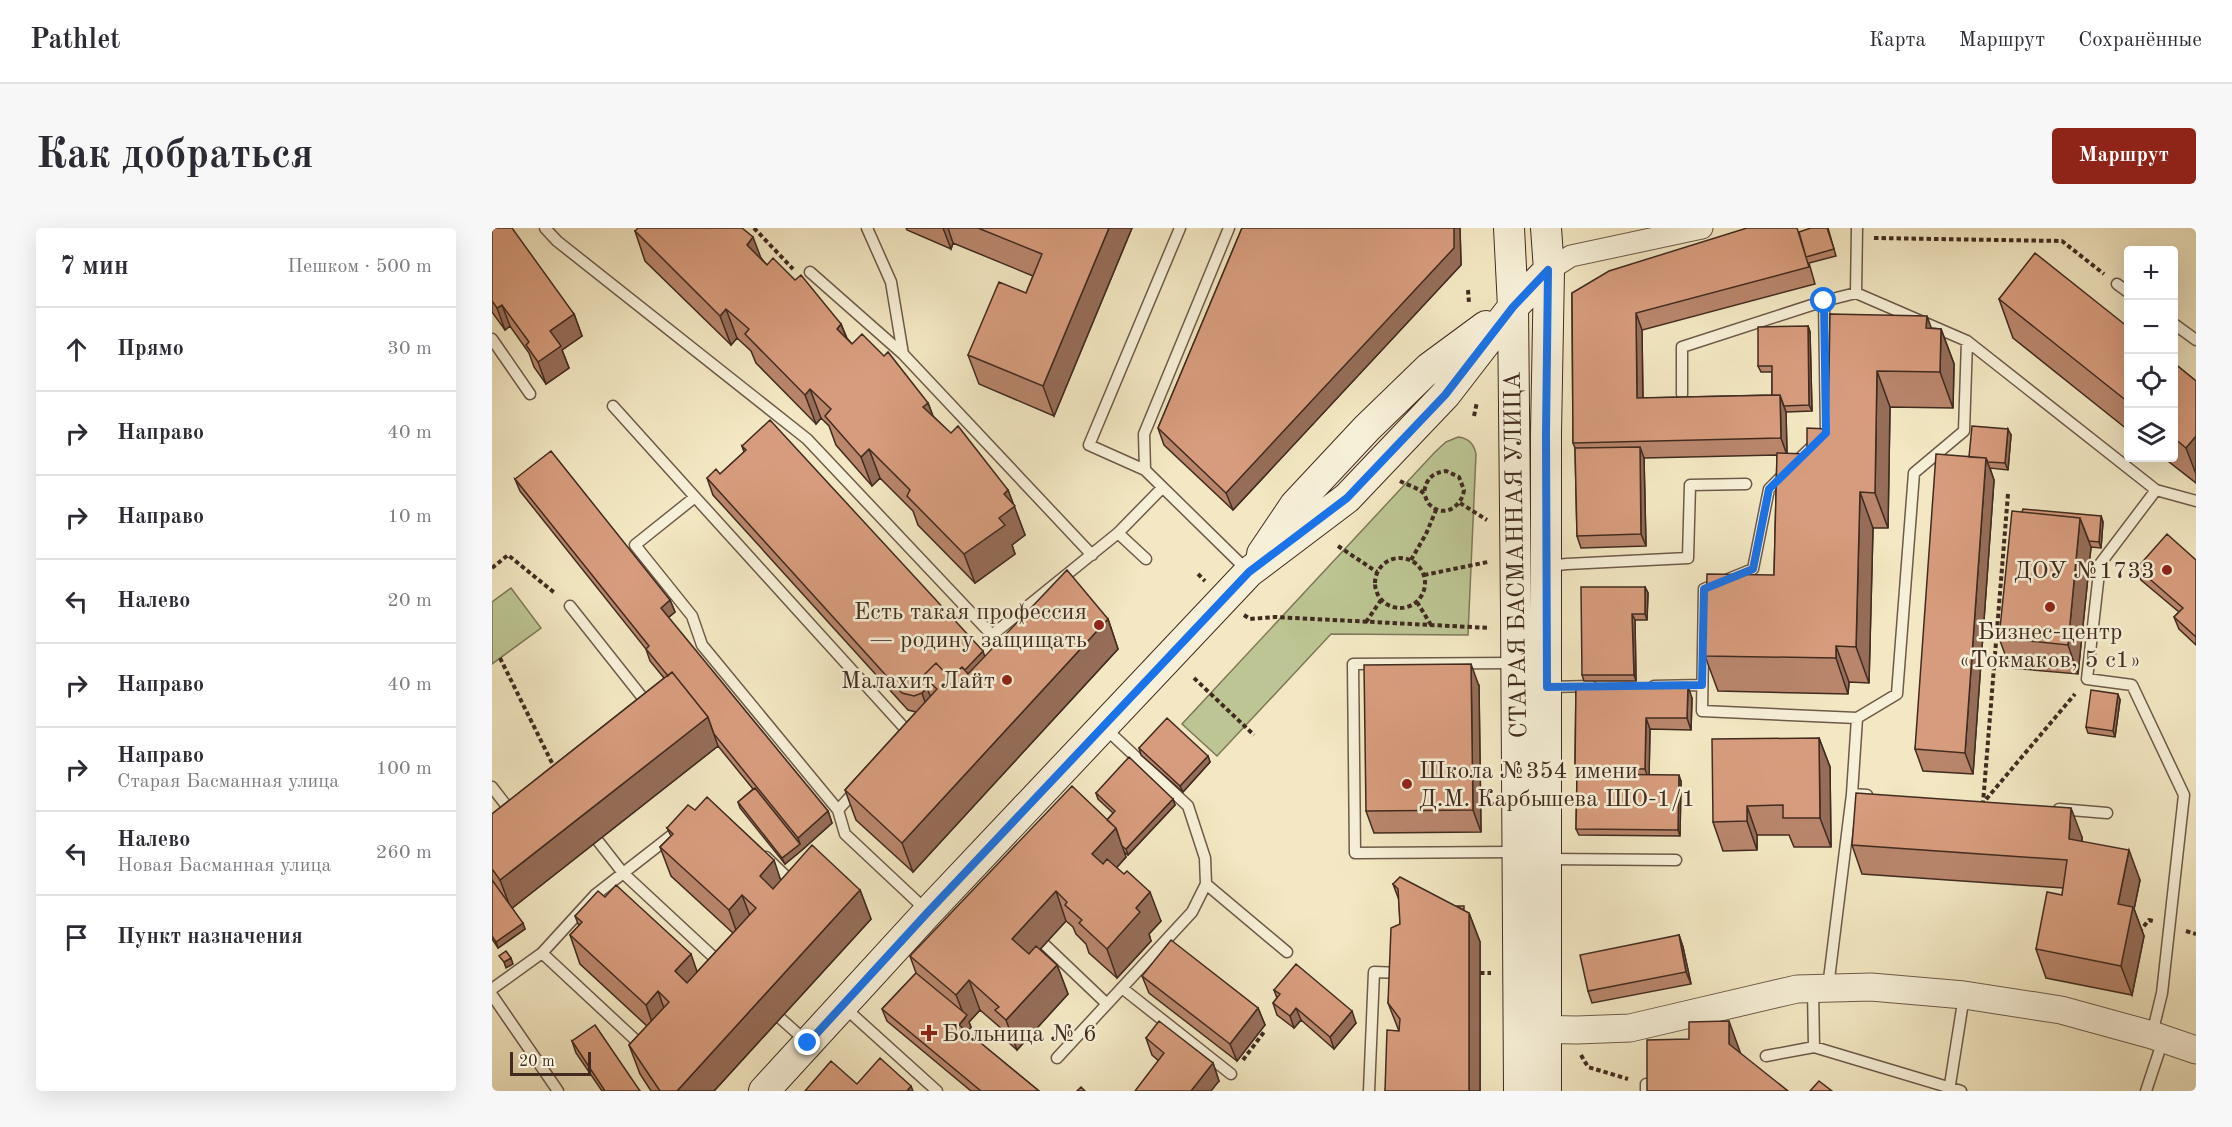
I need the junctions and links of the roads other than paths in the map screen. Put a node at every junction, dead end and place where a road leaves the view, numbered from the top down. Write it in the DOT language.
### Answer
graph roads {
  1 [pos="545,228"];
  2 [pos="867,228"];
  3 [pos="1180,228"];
  4 [pos="1229,228"];
  5 [pos="1509,228"];
  6 [pos="1546,228"];
  7 [pos="1702,228"];
  8 [pos="1856,233"];
  9 [pos="1548,270"];
  10 [pos="810,272"];
  11 [pos="2117,284"];
  12 [pos="2124,289"];
  13 [pos="1856,293"];
  14 [pos="1824,301"];
  15 [pos="1513,307"];
  16 [pos="2178,327"];
  17 [pos="492,339"];
  18 [pos="2196,340"];
  19 [pos="1967,341"];
  20 [pos="903,354"];
  21 [pos="530,394"];
  22 [pos="1682,394"];
  23 [pos="613,406"];
  24 [pos="1145,470"];
  25 [pos="1746,484"];
  26 [pos="1161,488"];
  27 [pos="2156,490"];
  28 [pos="695,497"];
  29 [pos="2196,501"];
  30 [pos="1118,532"];
  31 [pos="1092,555"];
  32 [pos="1146,559"];
  33 [pos="1547,566"];
  34 [pos="1249,572"];
  35 [pos="570,606"];
  36 [pos="1516,663"];
  37 [pos="1702,685"];
  38 [pos="1601,686"];
  39 [pos="1647,686"];
  40 [pos="1547,687"];
  41 [pos="628,716"];
  42 [pos="1857,718"];
  43 [pos="1103,726"];
  44 [pos="902,741"];
  45 [pos="862,784"];
  46 [pos="492,787"];
  47 [pos="1852,794"];
  48 [pos="1876,796"];
  49 [pos="2050,809"];
  50 [pos="509,810"];
  51 [pos="838,810"];
  52 [pos="2107,813"];
  53 [pos="693,818"];
  54 [pos="598,841"];
  55 [pos="760,852"];
  56 [pos="1532,855"];
  57 [pos="1676,860"];
  58 [pos="623,873"];
  59 [pos="793,883"];
  60 [pos="1206,884"];
  61 [pos="928,912"];
  62 [pos="1044,944"];
  63 [pos="1287,952"];
  64 [pos="542,953"];
  65 [pos="1401,973"];
  66 [pos="732,974"];
  67 [pos="1122,988"];
  68 [pos="1820,988"];
  69 [pos="492,989"];
  70 [pos="492,995"];
  71 [pos="1964,995"];
  72 [pos="1107,1004"];
  73 [pos="842,1005"];
  74 [pos="780,1018"];
  75 [pos="1532,1029"];
  76 [pos="2158,1036"];
  77 [pos="808,1043"];
  78 [pos="1814,1047"];
  79 [pos="646,1049"];
  80 [pos="2196,1050"];
  81 [pos="1766,1056"];
  82 [pos="1057,1058"];
  83 [pos="1231,1074"];
  84 [pos="1949,1089"];
  85 [pos="558,1091"];
  86 [pos="764,1091"];
  87 [pos="938,1091"];
  88 [pos="1369,1091"];
  89 [pos="1519,1091"];
  90 [pos="1546,1091"];
  91 [pos="1961,1091"];
  92 [pos="2146,1091"];
  1 -- 31 [label="lane"];
  2 -- 20 [label="lane"];
  3 -- 24 [label="lane"];
  4 -- 24 [label="lane"];
  5 -- 15 [label="main road, СТАРАЯ БАСМАННАЯ УЛИЦА"];
  6 -- 9 [label="main road, СТАРАЯ БАСМАННАЯ УЛИЦА"];
  7 -- 9 [label="street"];
  8 -- 13 [label="lane"];
  9 -- 15 [label="main road"];
  9 -- 33 [label="main road, СТАРАЯ БАСМАННАЯ УЛИЦА"];
  10 -- 20 [label="lane"];
  11 -- 12 [label="lane"];
  13 -- 14 [label="lane"];
  13 -- 19 [label="lane"];
  14 -- 22 [label="lane"];
  14 -- 37 [label="lane"];
  15 -- 34 [label="main road"];
  15 -- 36 [label="main road, СТАРАЯ БАСМАННАЯ УЛИЦА"];
  16 -- 18 [label="lane"];
  17 -- 21 [label="lane"];
  19 -- 27 [label="lane"];
  19 -- 42 [label="lane"];
  20 -- 31 [label="lane"];
  23 -- 28 [label="lane"];
  24 -- 26 [label="lane"];
  25 -- 33 [label="lane"];
  26 -- 30 [label="lane"];
  26 -- 34 [label="lane"];
  27 -- 29 [label="lane"];
  27 -- 76 [label="lane"];
  28 -- 44 [label="lane"];
  28 -- 51 [label="lane"];
  30 -- 31 [label="lane"];
  30 -- 32 [label="lane"];
  33 -- 40 [label="main road, СТАРАЯ БАСМАННАЯ УЛИЦА"];
  34 -- 43 [label="main road"];
  35 -- 41 [label="lane"];
  36 -- 56 [label="main road, СТАРАЯ БАСМАННАЯ УЛИЦА"];
  36 -- 56 [label="lane"];
  37 -- 39 [label="lane"];
  37 -- 42 [label="lane"];
  38 -- 40 [label="lane"];
  40 -- 56 [label="main road, СТАРАЯ БАСМАННАЯ УЛИЦА"];
  42 -- 47 [label="lane"];
  43 -- 60 [label="lane"];
  43 -- 61 [label="main road"];
  45 -- 51 [label="lane"];
  46 -- 50 [label="lane"];
  47 -- 48 [label="lane"];
  47 -- 68 [label="lane"];
  49 -- 52 [label="lane"];
  51 -- 61 [label="lane"];
  53 -- 58 [label="lane"];
  54 -- 58 [label="lane"];
  55 -- 59 [label="lane"];
  56 -- 57 [label="lane"];
  56 -- 75 [label="main road, СТАРАЯ БАСМАННАЯ УЛИЦА"];
  58 -- 64 [label="lane"];
  58 -- 66 [label="lane"];
  60 -- 63 [label="lane"];
  60 -- 67 [label="lane"];
  61 -- 73 [label="main road"];
  62 -- 72 [label="lane"];
  64 -- 69 [label="lane"];
  64 -- 79 [label="lane"];
  65 -- 88 [label="lane"];
  67 -- 72 [label="lane"];
  67 -- 83 [label="lane"];
  68 -- 71 [label="street"];
  68 -- 75 [label="street"];
  68 -- 78 [label="lane"];
  70 -- 85 [label="lane"];
  71 -- 76 [label="street"];
  71 -- 84 [label="lane"];
  72 -- 82 [label="lane"];
  73 -- 77 [label="main road"];
  73 -- 87 [label="lane"];
  74 -- 77 [label="lane"];
  75 -- 89 [label="main road, СТАРАЯ БАСМАННАЯ УЛИЦА"];
  75 -- 90 [label="main road, СТАРАЯ БАСМАННАЯ УЛИЦА"];
  76 -- 80 [label="street"];
  76 -- 92 [label="lane"];
  77 -- 86 [label="main road"];
  78 -- 81 [label="lane"];
  78 -- 84 [label="lane"];
  84 -- 91 [label="lane"];
}
